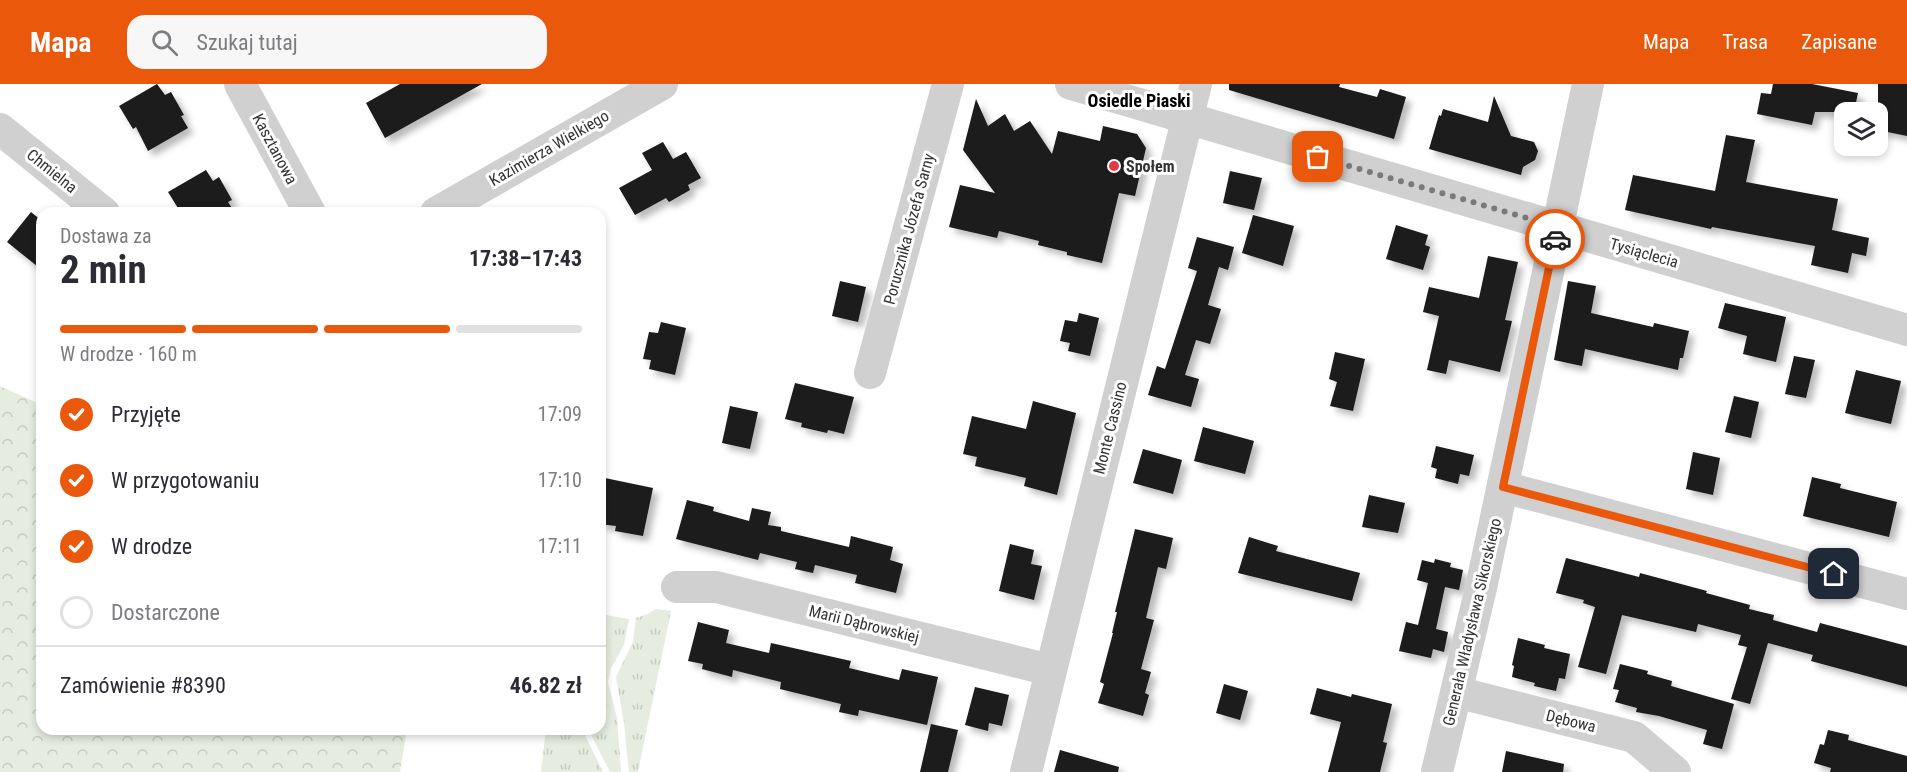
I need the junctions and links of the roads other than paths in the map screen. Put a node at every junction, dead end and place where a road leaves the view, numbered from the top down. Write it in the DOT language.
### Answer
graph roads {
  1 [pos="240,84"];
  2 [pos="662,84"];
  3 [pos="948,84"];
  4 [pos="1071,84"];
  5 [pos="1196,84"];
  6 [pos="1588,84"];
  7 [pos="1187,118"];
  8 [pos="0,129"];
  9 [pos="97,207"];
  10 [pos="307,207"];
  11 [pos="447,207"];
  12 [pos="1558,227"];
  13 [pos="1907,330"];
  14 [pos="870,373"];
  15 [pos="1503,487"];
  16 [pos="677,587"];
  17 [pos="1907,594"];
  18 [pos="1050,670"];
  19 [pos="1456,692"];
  20 [pos="1026,772"];
  21 [pos="1437,772"];
  22 [pos="1675,772"];
  1 -- 10 [label="street, Kasztanowa"];
  2 -- 11 [label="street, Kazimierza Wielkiego"];
  3 -- 14 [label="street, Porucznika Józefa Sarny"];
  4 -- 7 [label="street, Tysiąclecia"];
  5 -- 7 [label="street, Monte Cassino"];
  6 -- 12 [label="street, Generała Władysława Sikorskiego"];
  7 -- 12 [label="street, Tysiąclecia"];
  7 -- 18 [label="street, Monte Cassino"];
  8 -- 9 [label="street, Chmielna"];
  12 -- 13 [label="street, Tysiąclecia"];
  12 -- 15 [label="street, Generała Władysława Sikorskiego"];
  15 -- 17 [label="street"];
  15 -- 19 [label="street, Generała Władysława Sikorskiego"];
  16 -- 18 [label="street, Marii Dąbrowskiej"];
  18 -- 20 [label="street, Monte Cassino"];
  19 -- 21 [label="street, Generała Władysława Sikorskiego"];
  19 -- 22 [label="street, Dębowa"];
}
